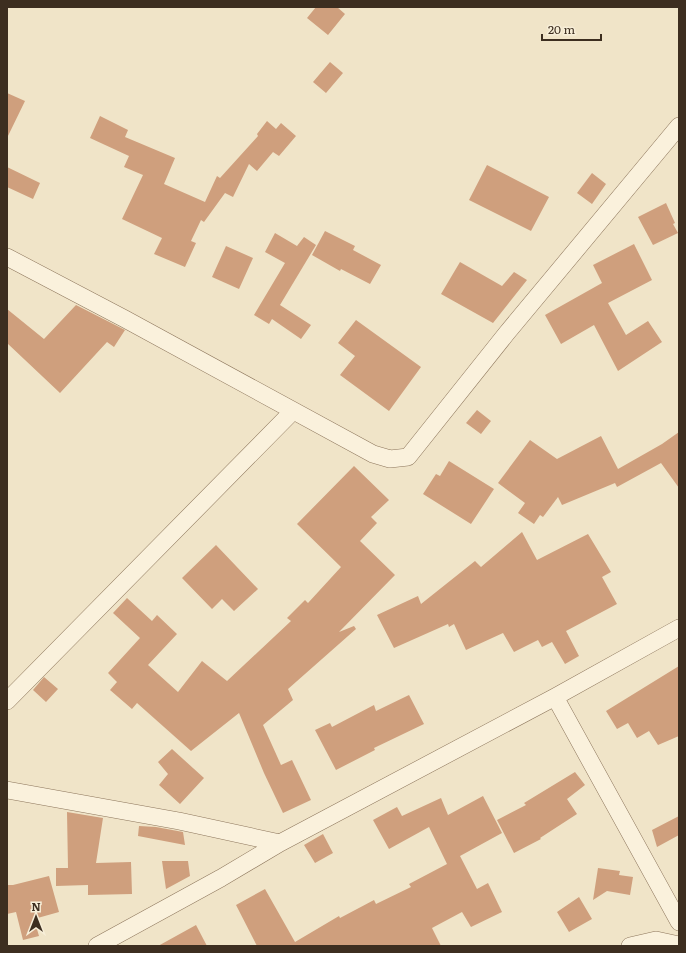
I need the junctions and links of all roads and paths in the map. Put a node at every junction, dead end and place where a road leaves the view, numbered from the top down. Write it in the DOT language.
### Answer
graph roads {
  1 [pos="679,126"];
  2 [pos="7,257"];
  3 [pos="293,411"];
  4 [pos="679,628"];
  5 [pos="555,697"];
  6 [pos="7,701"];
  7 [pos="7,790"];
  8 [pos="280,843"];
  9 [pos="679,922"];
  10 [pos="679,945"];
  11 [pos="97,946"];
  12 [pos="630,946"];
  1 -- 3 [label="street"];
  2 -- 3 [label="street"];
  3 -- 6 [label="street"];
  4 -- 5 [label="street"];
  5 -- 8 [label="street"];
  5 -- 9 [label="street"];
  7 -- 8 [label="street"];
  8 -- 11 [label="street"];
  10 -- 12 [label="street"];
}
